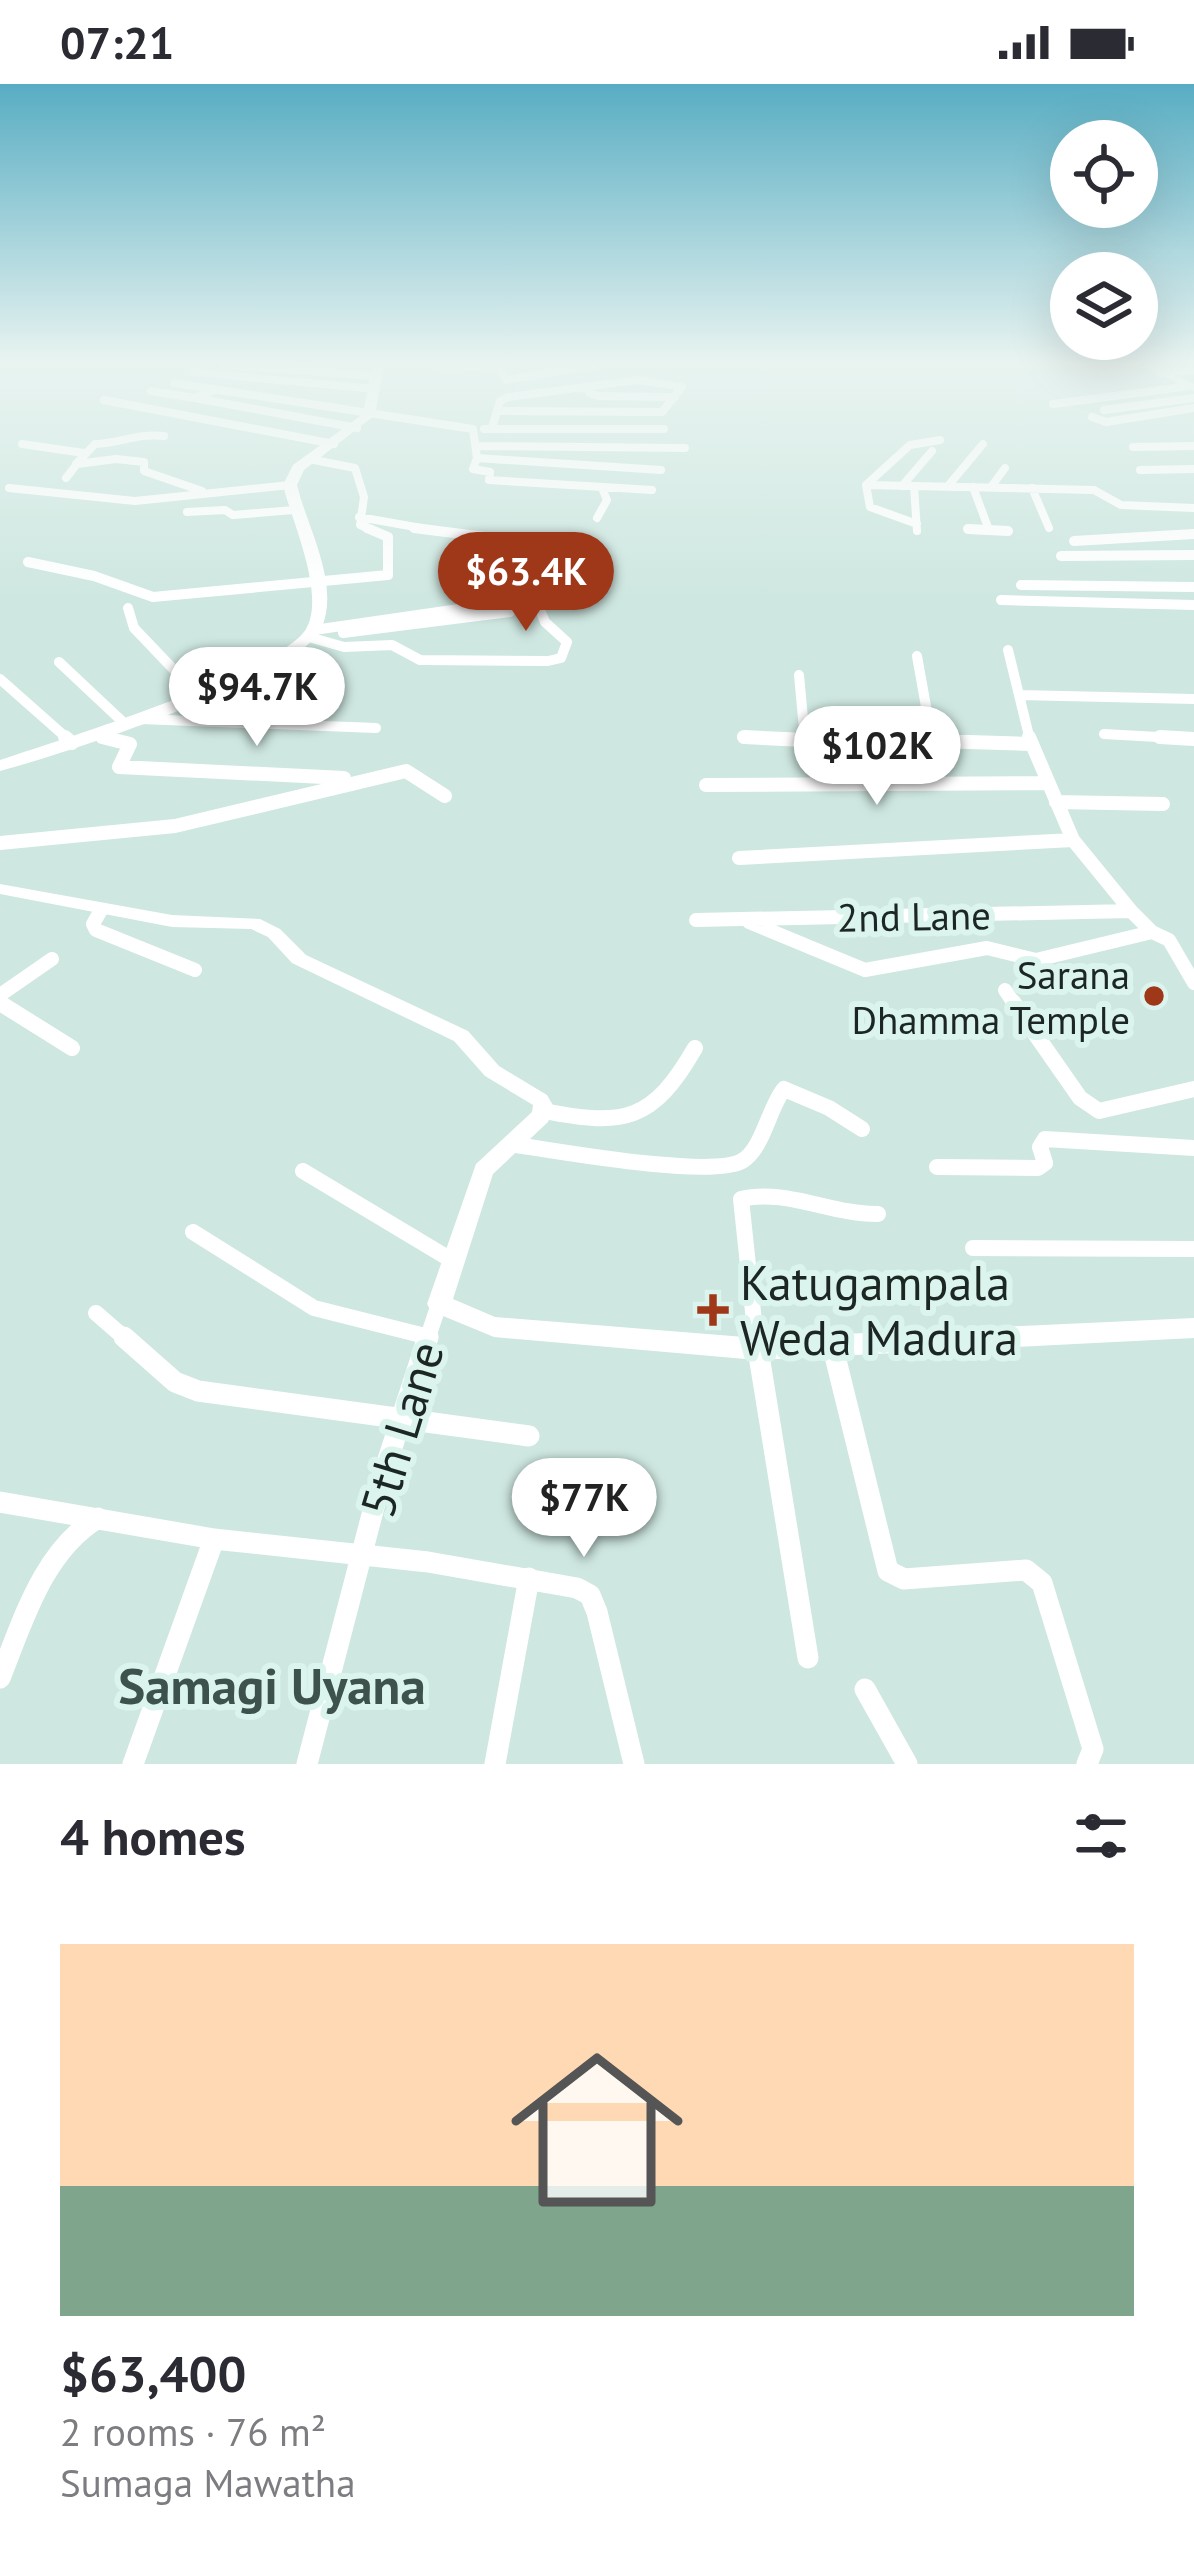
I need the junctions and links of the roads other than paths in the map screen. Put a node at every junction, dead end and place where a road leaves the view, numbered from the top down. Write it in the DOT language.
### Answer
graph roads {
  1 [pos="24,443"];
  2 [pos="110,443"];
  3 [pos="331,443"];
  4 [pos="920,443"];
  5 [pos="334,444"];
  6 [pos="983,444"];
  7 [pos="476,446"];
  8 [pos="1194,446"];
  9 [pos="1133,447"];
  10 [pos="640,448"];
  11 [pos="685,448"];
  12 [pos="932,451"];
  13 [pos="84,453"];
  14 [pos="477,458"];
  15 [pos="309,460"];
  16 [pos="77,464"];
  17 [pos="1194,465"];
  18 [pos="1143,466"];
  19 [pos="1005,468"];
  20 [pos="638,469"];
  21 [pos="661,470"];
  22 [pos="66,478"];
  23 [pos="290,485"];
  24 [pos="866,485"];
  25 [pos="908,486"];
  26 [pos="948,486"];
  27 [pos="973,487"];
  28 [pos="991,487"];
  29 [pos="9,488"];
  30 [pos="602,488"];
  31 [pos="1032,488"];
  32 [pos="652,490"];
  33 [pos="206,493"];
  34 [pos="1194,508"];
  35 [pos="294,509"];
  36 [pos="187,512"];
  37 [pos="359,517"];
  38 [pos="596,518"];
  39 [pos="968,529"];
  40 [pos="1048,529"];
  41 [pos="989,530"];
  42 [pos="1008,531"];
  43 [pos="1194,534"];
  44 [pos="518,541"];
  45 [pos="1074,541"];
  46 [pos="1194,555"];
  47 [pos="1061,556"];
  48 [pos="28,562"];
  49 [pos="315,579"];
  50 [pos="1022,585"];
  51 [pos="1194,586"];
  52 [pos="1001,600"];
  53 [pos="1194,604"];
  54 [pos="128,608"];
  55 [pos="510,612"];
  56 [pos="311,635"];
  57 [pos="1008,650"];
  58 [pos="917,656"];
  59 [pos="59,662"];
  60 [pos="799,675"];
  61 [pos="0,679"];
  62 [pos="198,694"];
  63 [pos="1019,695"];
  64 [pos="331,698"];
  65 [pos="1194,699"];
  66 [pos="132,722"];
  67 [pos="376,728"];
  68 [pos="1104,734"];
  69 [pos="93,735"];
  70 [pos="742,736"];
  71 [pos="1194,739"];
  72 [pos="806,740"];
  73 [pos="72,743"];
  74 [pos="933,743"];
  75 [pos="1031,744"];
  76 [pos="1,764"];
  77 [pos="357,779"];
  78 [pos="1048,783"];
  79 [pos="706,785"];
  80 [pos="446,796"];
  81 [pos="1057,802"];
  82 [pos="1163,804"];
  83 [pos="1073,840"];
  84 [pos="0,843"];
  85 [pos="739,858"];
  86 [pos="0,890"];
  87 [pos="101,910"];
  88 [pos="1131,911"];
  89 [pos="696,920"];
  90 [pos="745,920"];
  91 [pos="1152,932"];
  92 [pos="52,959"];
  93 [pos="195,970"];
  94 [pos="1194,982"];
  95 [pos="1005,990"];
  96 [pos="0,999"];
  97 [pos="72,1048"];
  98 [pos="694,1048"];
  99 [pos="1194,1089"];
  100 [pos="544,1111"];
  101 [pos="862,1129"];
  102 [pos="510,1144"];
  103 [pos="1194,1148"];
  104 [pos="938,1167"];
  105 [pos="303,1172"];
  106 [pos="878,1214"];
  107 [pos="193,1232"];
  108 [pos="973,1248"];
  109 [pos="1194,1249"];
  110 [pos="453,1261"];
  111 [pos="440,1304"];
  112 [pos="96,1312"];
  113 [pos="1194,1328"];
  114 [pos="430,1336"];
  115 [pos="832,1348"];
  116 [pos="758,1349"];
  117 [pos="402,1420"];
  118 [pos="529,1436"];
  119 [pos="0,1502"];
  120 [pos="98,1518"];
  121 [pos="214,1539"];
  122 [pos="362,1554"];
  123 [pos="529,1578"];
  124 [pos="808,1658"];
  125 [pos="0,1678"];
  126 [pos="865,1689"];
  127 [pos="133,1764"];
  128 [pos="307,1764"];
  129 [pos="495,1764"];
  130 [pos="634,1764"];
  131 [pos="907,1764"];
  132 [pos="1087,1764"];
  1 -- 13 [label="street"];
  2 -- 13 [label="street"];
  3 -- 5 [label="street"];
  4 -- 24 [label="street"];
  5 -- 15 [label="main road"];
  6 -- 26 [label="street"];
  7 -- 10 [label="street"];
  7 -- 14 [label="street"];
  8 -- 9 [label="street"];
  10 -- 11 [label="street"];
  10 -- 20 [label="street"];
  12 -- 25 [label="street"];
  13 -- 16 [label="street"];
  14 -- 20 [label="street"];
  14 -- 30 [label="street"];
  15 -- 23 [label="main road"];
  15 -- 37 [label="street"];
  16 -- 22 [label="street"];
  16 -- 33 [label="street"];
  17 -- 18 [label="street"];
  19 -- 28 [label="street"];
  20 -- 21 [label="street"];
  23 -- 33 [label="street"];
  23 -- 35 [label="main road"];
  24 -- 25 [label="street"];
  24 -- 25 [label="street"];
  25 -- 26 [label="street"];
  26 -- 27 [label="street"];
  27 -- 28 [label="street"];
  27 -- 41 [label="street"];
  28 -- 31 [label="street"];
  29 -- 33 [label="street"];
  30 -- 32 [label="street"];
  30 -- 38 [label="street"];
  31 -- 34 [label="street"];
  31 -- 40 [label="street"];
  35 -- 36 [label="street"];
  35 -- 49 [label="main road"];
  37 -- 44 [label="street"];
  37 -- 49 [label="street"];
  39 -- 41 [label="street"];
  41 -- 42 [label="street"];
  43 -- 45 [label="street"];
  46 -- 47 [label="street"];
  48 -- 49 [label="street"];
  49 -- 56 [label="main road"];
  50 -- 51 [label="street"];
  52 -- 53 [label="street"];
  54 -- 62 [label="street"];
  55 -- 56 [label="street"];
  56 -- 56 [label="street"];
  56 -- 62 [label="main road"];
  57 -- 63 [label="street"];
  58 -- 74 [label="street"];
  59 -- 66 [label="street"];
  60 -- 72 [label="street"];
  61 -- 73 [label="street"];
  62 -- 64 [label="street"];
  62 -- 66 [label="main road"];
  63 -- 65 [label="street"];
  63 -- 75 [label="street"];
  66 -- 67 [label="street"];
  66 -- 69 [label="main road"];
  68 -- 71 [label="street"];
  69 -- 73 [label="main road"];
  69 -- 77 [label="street"];
  70 -- 72 [label="street"];
  72 -- 74 [label="street"];
  73 -- 76 [label="main road"];
  74 -- 75 [label="street"];
  75 -- 78 [label="street"];
  77 -- 80 [label="street"];
  77 -- 84 [label="street"];
  78 -- 79 [label="street"];
  78 -- 81 [label="street"];
  81 -- 82 [label="street"];
  81 -- 83 [label="street"];
  83 -- 85 [label="street"];
  83 -- 88 [label="street"];
  86 -- 87 [label="street"];
  87 -- 93 [label="street"];
  87 -- 100 [label="street"];
  88 -- 90 [label="street, 2nd Lane"];
  88 -- 91 [label="street"];
  89 -- 90 [label="street, 2nd Lane"];
  90 -- 91 [label="street"];
  91 -- 94 [label="street"];
  92 -- 96 [label="street"];
  95 -- 99 [label="street"];
  96 -- 97 [label="street"];
  98 -- 100 [label="street"];
  100 -- 102 [label="street"];
  101 -- 102 [label="street"];
  102 -- 110 [label="street"];
  103 -- 104 [label="street"];
  105 -- 110 [label="street"];
  106 -- 116 [label="street"];
  107 -- 114 [label="street"];
  108 -- 109 [label="street"];
  110 -- 111 [label="street"];
  111 -- 114 [label="street, 5th Lane"];
  111 -- 116 [label="street"];
  112 -- 117 [label="street"];
  113 -- 115 [label="street"];
  114 -- 117 [label="street, 5th Lane"];
  115 -- 116 [label="street"];
  115 -- 132 [label="street"];
  116 -- 124 [label="street"];
  117 -- 118 [label="street"];
  117 -- 122 [label="street, 5th Lane"];
  119 -- 120 [label="street"];
  120 -- 121 [label="street"];
  120 -- 125 [label="street"];
  121 -- 122 [label="street"];
  121 -- 127 [label="street"];
  122 -- 123 [label="street"];
  122 -- 128 [label="street"];
  123 -- 129 [label="street"];
  123 -- 130 [label="street"];
  126 -- 131 [label="street"];
}
